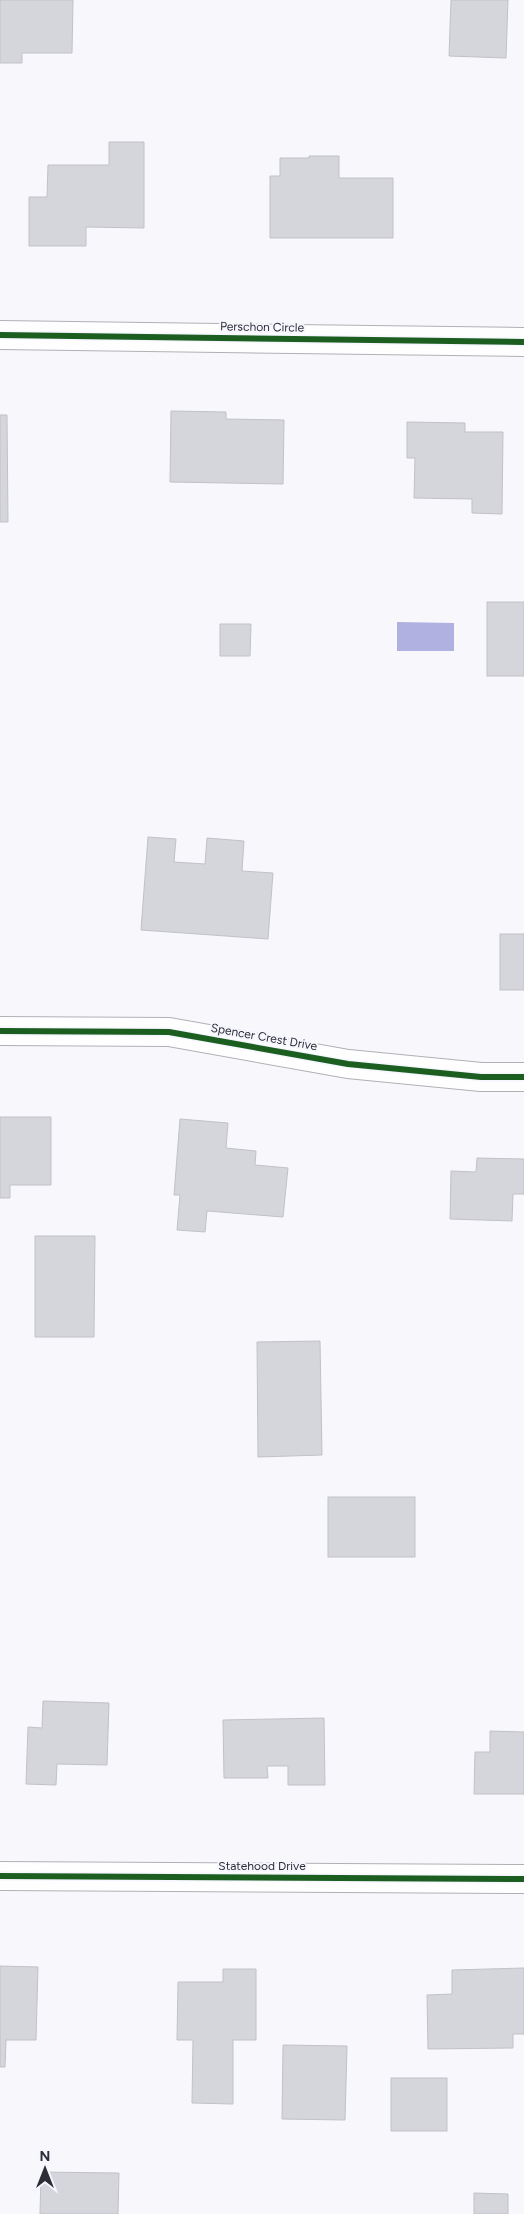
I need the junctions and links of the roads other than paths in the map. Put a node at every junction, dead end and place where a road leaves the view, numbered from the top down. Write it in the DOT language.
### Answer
graph roads {
  1 [pos="0,335"];
  2 [pos="524,342"];
  3 [pos="0,1031"];
  4 [pos="524,1076"];
  5 [pos="0,1876"];
  6 [pos="524,1879"];
  1 -- 2 [label="street, Perschon Circle"];
  3 -- 4 [label="street, Spencer Crest Drive"];
  5 -- 6 [label="street, Statehood Drive"];
}
